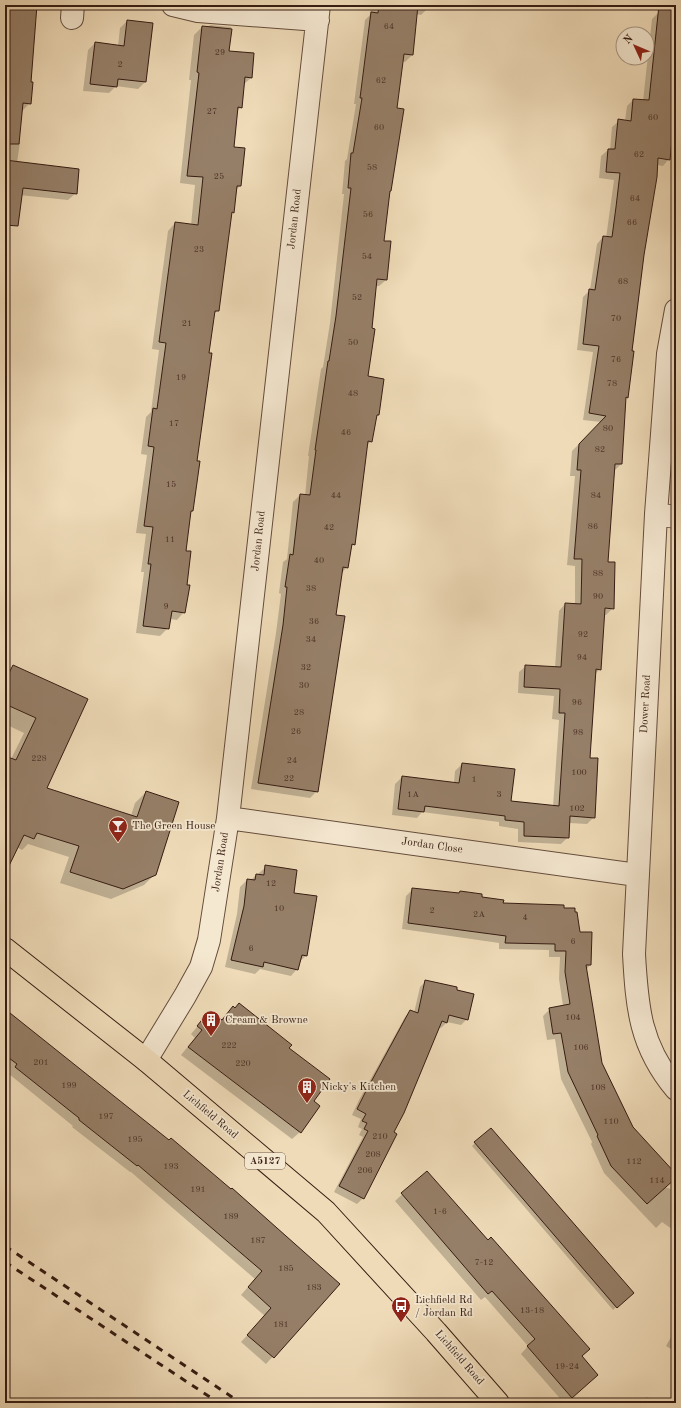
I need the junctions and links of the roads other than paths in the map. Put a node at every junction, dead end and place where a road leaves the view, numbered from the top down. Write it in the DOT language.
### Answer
graph roads {
  1 [pos="173,5"];
  2 [pos="319,12"];
  3 [pos="676,310"];
  4 [pos="666,515"];
  5 [pos="228,818"];
  6 [pos="637,875"];
  7 [pos="5,949"];
  8 [pos="146,1060"];
  9 [pos="676,1089"];
  10 [pos="498,1403"];
  1 -- 2 [label="street"];
  2 -- 5 [label="street, Jordan Road"];
  3 -- 4 [label="street, Dower Road"];
  4 -- 6 [label="street, Dower Road"];
  5 -- 6 [label="street, Jordan Close"];
  5 -- 8 [label="street, Jordan Road"];
  6 -- 9 [label="street, Dower Road"];
  7 -- 8 [label="main road, Lichfield Road / A5127"];
  8 -- 10 [label="main road, Lichfield Road / A5127"];
}
